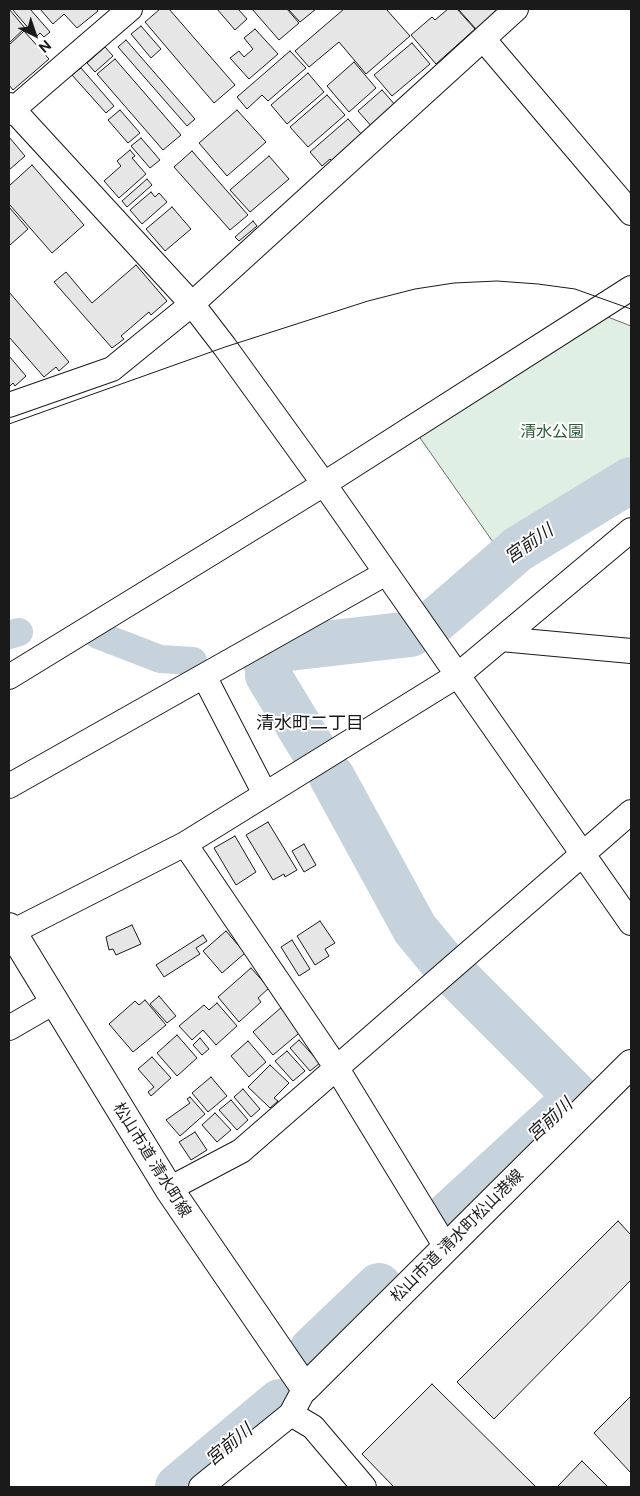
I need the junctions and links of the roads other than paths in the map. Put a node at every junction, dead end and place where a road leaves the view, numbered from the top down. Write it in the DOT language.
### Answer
graph roads {
  1 [pos="130,9"];
  2 [pos="516,9"];
  3 [pos="484,40"];
  4 [pos="10,109"];
  5 [pos="631,214"];
  6 [pos="631,288"];
  7 [pos="192,304"];
  8 [pos="9,405"];
  9 [pos="324,484"];
  10 [pos="631,530"];
  11 [pos="386,573"];
  12 [pos="501,639"];
  13 [pos="631,651"];
  14 [pos="458,675"];
  15 [pos="204,676"];
  16 [pos="9,677"];
  17 [pos="9,786"];
  18 [pos="265,794"];
  19 [pos="631,812"];
  20 [pos="185,844"];
  21 [pos="584,855"];
  22 [pos="631,923"];
  23 [pos="10,930"];
  24 [pos="54,1002"];
  25 [pos="9,1028"];
  26 [pos="631,1064"];
  27 [pos="336,1066"];
  28 [pos="169,1189"];
  29 [pos="446,1247"];
  30 [pos="305,1388"];
  31 [pos="291,1414"];
  32 [pos="201,1487"];
  33 [pos="364,1487"];
  1 -- 4 [label="street"];
  2 -- 3 [label="street"];
  3 -- 5 [label="street"];
  3 -- 7 [label="street"];
  4 -- 7 [label="street"];
  6 -- 9 [label="street"];
  7 -- 8 [label="street"];
  7 -- 9 [label="street"];
  9 -- 11 [label="street"];
  9 -- 16 [label="street"];
  10 -- 12 [label="street"];
  11 -- 14 [label="street"];
  11 -- 15 [label="street"];
  12 -- 13 [label="street"];
  12 -- 14 [label="street"];
  14 -- 18 [label="street"];
  14 -- 21 [label="street"];
  15 -- 17 [label="street"];
  15 -- 18 [label="street"];
  18 -- 20 [label="street"];
  19 -- 21 [label="street"];
  20 -- 23 [label="street"];
  20 -- 27 [label="street"];
  21 -- 22 [label="street"];
  21 -- 27 [label="street"];
  23 -- 24 [label="street, 松山市道 清水町線"];
  24 -- 25 [label="street"];
  24 -- 28 [label="street, 松山市道 清水町線"];
  26 -- 29 [label="street, 松山市道 清水町松山港線"];
  27 -- 28 [label="street"];
  27 -- 29 [label="street"];
  28 -- 30 [label="street, 松山市道 清水町線"];
  29 -- 30 [label="street, 松山市道 清水町松山港線"];
  30 -- 31 [label="street"];
  31 -- 32 [label="street"];
  31 -- 33 [label="street"];
}
